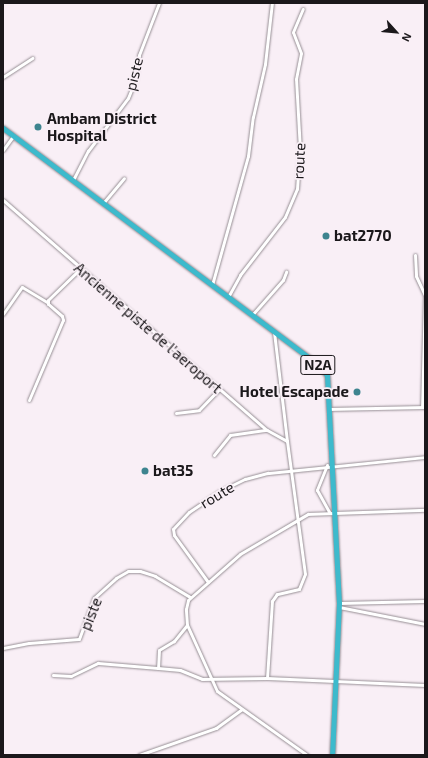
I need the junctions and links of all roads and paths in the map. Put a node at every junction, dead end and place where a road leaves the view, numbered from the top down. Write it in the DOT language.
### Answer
graph roads {
  1 [pos="159,3"];
  2 [pos="272,3"];
  3 [pos="303,9"];
  4 [pos="32,58"];
  5 [pos="3,76"];
  6 [pos="3,128"];
  7 [pos="13,136"];
  8 [pos="3,150"];
  9 [pos="124,178"];
  10 [pos="73,180"];
  11 [pos="3,200"];
  12 [pos="104,202"];
  13 [pos="415,255"];
  14 [pos="80,269"];
  15 [pos="286,272"];
  16 [pos="212,285"];
  17 [pos="228,297"];
  18 [pos="47,302"];
  19 [pos="3,314"];
  20 [pos="252,315"];
  21 [pos="274,332"];
  22 [pos="219,389"];
  23 [pos="29,400"];
  24 [pos="424,407"];
  25 [pos="328,409"];
  26 [pos="176,413"];
  27 [pos="267,430"];
  28 [pos="287,442"];
  29 [pos="214,455"];
  30 [pos="425,457"];
  31 [pos="329,465"];
  32 [pos="292,470"];
  33 [pos="425,510"];
  34 [pos="331,513"];
  35 [pos="297,520"];
  36 [pos="208,582"];
  37 [pos="190,597"];
  38 [pos="425,601"];
  39 [pos="339,605"];
  40 [pos="425,624"];
  41 [pos="187,626"];
  42 [pos="3,648"];
  43 [pos="158,668"];
  44 [pos="53,675"];
  45 [pos="267,678"];
  46 [pos="209,679"];
  47 [pos="336,681"];
  48 [pos="425,685"];
  49 [pos="241,710"];
  50 [pos="139,755"];
  51 [pos="307,755"];
  52 [pos="332,755"];
  1 -- 10 [label="street, piste"];
  2 -- 16 [label="street"];
  3 -- 17 [label="street, route"];
  4 -- 5 [label="street"];
  6 -- 7 [label="highway, N2A"];
  7 -- 8 [label="street"];
  7 -- 10 [label="highway, N2A"];
  9 -- 12 [label="street"];
  10 -- 12 [label="highway, N2A"];
  11 -- 14 [label="street, Ancienne piste de l'aeroport"];
  12 -- 16 [label="highway, N2A"];
  13 -- 24 [label="street"];
  14 -- 18 [label="street"];
  14 -- 22 [label="street, Ancienne piste de l'aeroport"];
  15 -- 20 [label="street"];
  16 -- 17 [label="highway, N2A"];
  17 -- 20 [label="highway, N2A"];
  18 -- 19 [label="street"];
  18 -- 23 [label="street"];
  20 -- 21 [label="highway, N2A"];
  21 -- 25 [label="highway, N2A"];
  21 -- 28 [label="street"];
  22 -- 26 [label="street"];
  22 -- 27 [label="street, Ancienne piste de l'aeroport"];
  24 -- 25 [label="street"];
  25 -- 31 [label="highway, N2A"];
  27 -- 28 [label="street, Ancienne piste de l'aeroport"];
  27 -- 29 [label="street"];
  28 -- 32 [label="street"];
  30 -- 31 [label="street, route"];
  31 -- 32 [label="street, route"];
  31 -- 34 [label="highway, N2A"];
  31 -- 34 [label="street"];
  32 -- 35 [label="street"];
  32 -- 36 [label="street, route"];
  33 -- 34 [label="street"];
  34 -- 35 [label="street"];
  34 -- 39 [label="highway, N2A"];
  35 -- 36 [label="street"];
  35 -- 45 [label="street"];
  36 -- 37 [label="street"];
  37 -- 41 [label="street"];
  37 -- 42 [label="street, piste"];
  38 -- 39 [label="street"];
  39 -- 40 [label="street"];
  39 -- 47 [label="highway, N2A"];
  41 -- 43 [label="street"];
  41 -- 46 [label="street"];
  43 -- 44 [label="street"];
  43 -- 46 [label="street"];
  45 -- 46 [label="street"];
  45 -- 47 [label="street"];
  46 -- 49 [label="street"];
  47 -- 48 [label="street"];
  47 -- 52 [label="highway, N2A"];
  49 -- 50 [label="street"];
  49 -- 51 [label="street"];
}
